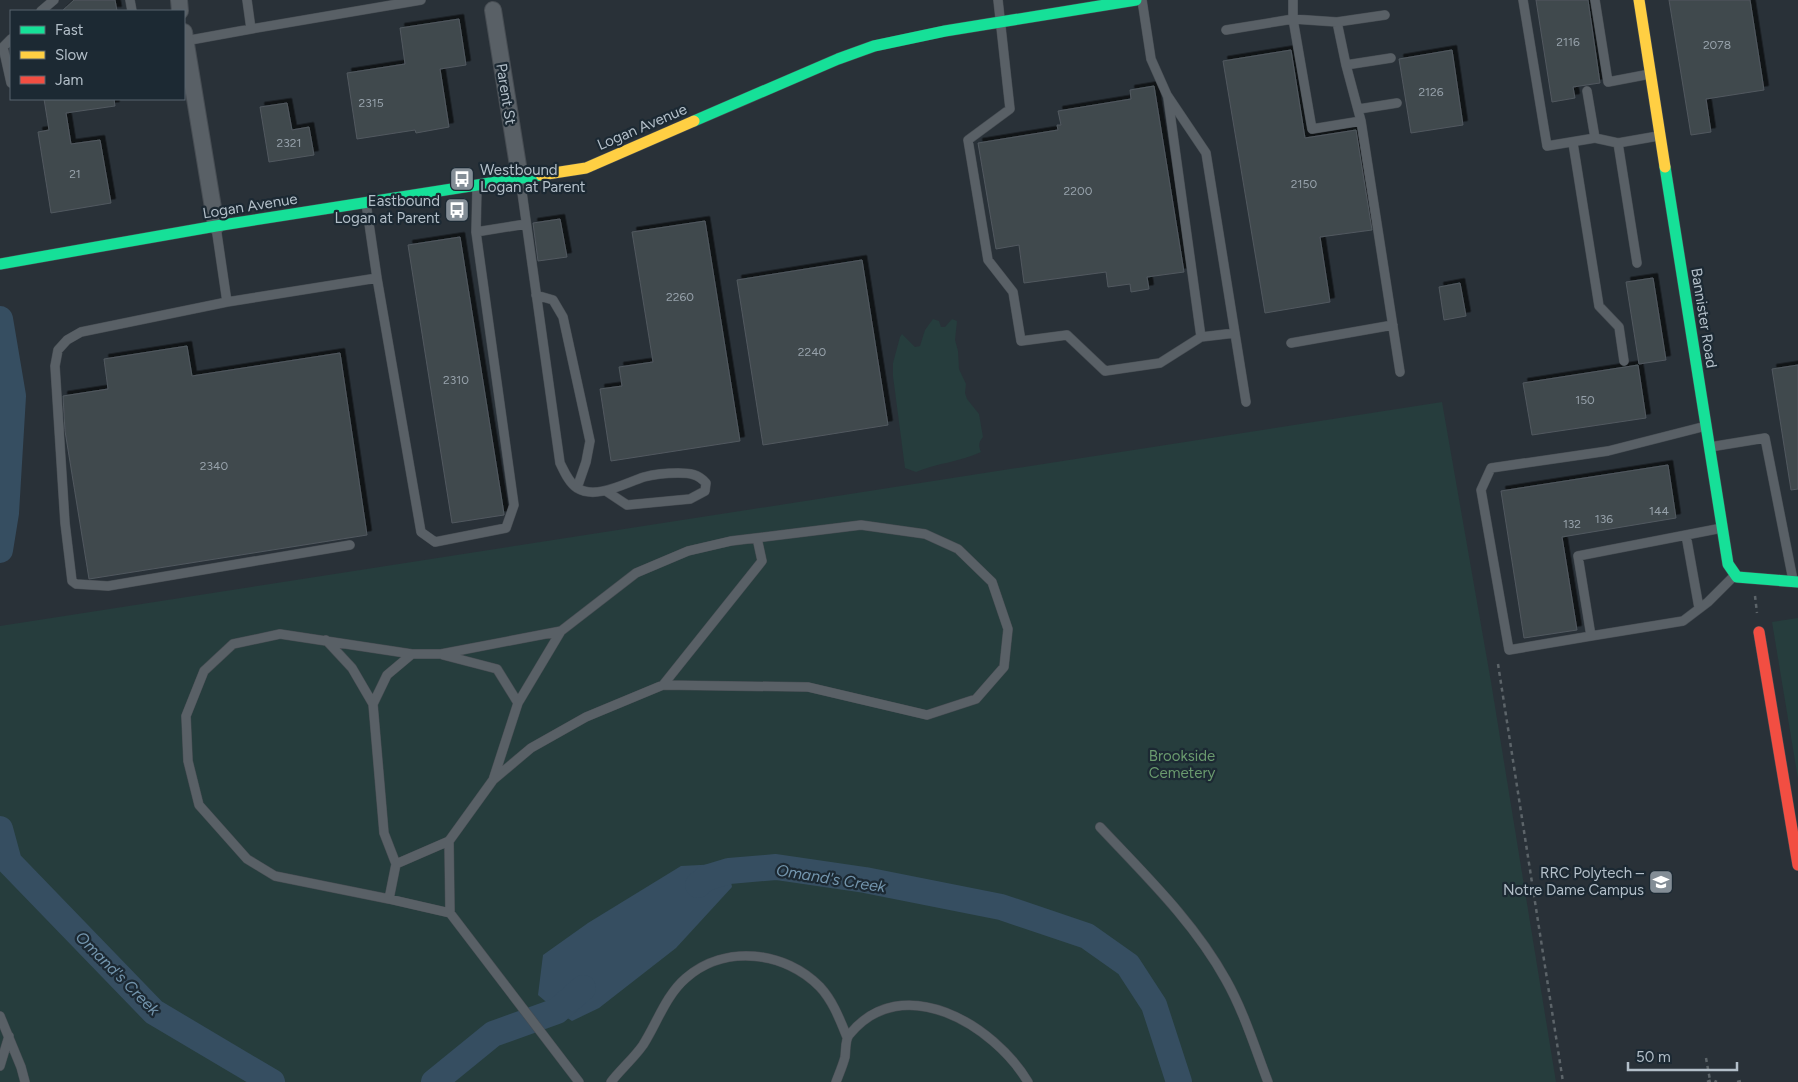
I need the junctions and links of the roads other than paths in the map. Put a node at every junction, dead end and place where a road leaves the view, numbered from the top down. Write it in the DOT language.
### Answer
graph roads {
  1 [pos="54,0"];
  2 [pos="247,0"];
  3 [pos="421,0"];
  4 [pos="998,0"];
  5 [pos="1136,0"];
  6 [pos="1142,0"];
  7 [pos="1293,0"];
  8 [pos="1523,0"];
  9 [pos="1596,0"];
  10 [pos="1639,0"];
  11 [pos="42,10"];
  12 [pos="493,10"];
  13 [pos="1385,15"];
  14 [pos="1293,19"];
  15 [pos="999,22"];
  16 [pos="1338,22"];
  17 [pos="251,29"];
  18 [pos="1226,30"];
  19 [pos="185,36"];
  20 [pos="10,40"];
  21 [pos="1390,58"];
  22 [pos="1346,65"];
  23 [pos="187,68"];
  24 [pos="1650,74"];
  25 [pos="10,78"];
  26 [pos="1587,91"];
  27 [pos="1167,95"];
  28 [pos="1398,103"];
  29 [pos="1359,109"];
  30 [pos="1362,121"];
  31 [pos="1661,136"];
  32 [pos="1595,138"];
  33 [pos="1574,143"];
  34 [pos="1618,143"];
  35 [pos="520,178"];
  36 [pos="477,185"];
  37 [pos="366,203"];
  38 [pos="526,224"];
  39 [pos="216,226"];
  40 [pos="476,232"];
  41 [pos="1637,263"];
  42 [pos="0,264"];
  43 [pos="377,278"];
  44 [pos="536,295"];
  45 [pos="227,302"];
  46 [pos="1393,325"];
  47 [pos="1235,333"];
  48 [pos="1201,336"];
  49 [pos="1291,343"];
  50 [pos="1624,362"];
  51 [pos="1400,372"];
  52 [pos="1246,402"];
  53 [pos="1707,426"];
  54 [pos="1710,447"];
  55 [pos="577,488"];
  56 [pos="606,491"];
  57 [pos="1723,528"];
  58 [pos="1686,535"];
  59 [pos="756,538"];
  60 [pos="350,545"];
  61 [pos="1736,575"];
  62 [pos="1796,582"];
  63 [pos="1699,608"];
  64 [pos="561,630"];
  65 [pos="1759,632"];
  66 [pos="1591,636"];
  67 [pos="326,640"];
  68 [pos="412,654"];
  69 [pos="441,654"];
  70 [pos="663,685"];
  71 [pos="518,703"];
  72 [pos="373,704"];
  73 [pos="493,780"];
  74 [pos="1100,827"];
  75 [pos="450,841"];
  76 [pos="396,864"];
  77 [pos="1798,865"];
  78 [pos="389,899"];
  79 [pos="450,914"];
  80 [pos="0,1016"];
  81 [pos="9,1036"];
  82 [pos="847,1037"];
  83 [pos="0,1066"];
  84 [pos="25,1082"];
  85 [pos="580,1082"];
  86 [pos="611,1082"];
  87 [pos="836,1082"];
  88 [pos="1028,1082"];
  89 [pos="1268,1082"];
  1 -- 11 [label="lane"];
  2 -- 17 [label="lane"];
  3 -- 17 [label="lane"];
  4 -- 15 [label="lane"];
  5 -- 15 [label="street, Logan Avenue"];
  6 -- 27 [label="lane"];
  7 -- 14 [label="lane"];
  8 -- 33 [label="lane"];
  9 -- 24 [label="lane"];
  10 -- 24 [label="street, Bannister Road"];
  12 -- 35 [label="street, Parent St"];
  13 -- 16 [label="lane"];
  14 -- 16 [label="lane"];
  14 -- 18 [label="lane"];
  14 -- 30 [label="lane"];
  15 -- 35 [label="street, Logan Avenue"];
  15 -- 48 [label="lane"];
  16 -- 22 [label="lane"];
  17 -- 19 [label="lane"];
  19 -- 23 [label="street"];
  20 -- 25 [label="lane"];
  21 -- 22 [label="lane"];
  22 -- 29 [label="lane"];
  23 -- 39 [label="street"];
  24 -- 31 [label="street, Bannister Road"];
  26 -- 32 [label="lane"];
  27 -- 47 [label="lane"];
  27 -- 48 [label="lane"];
  28 -- 29 [label="lane"];
  29 -- 30 [label="lane"];
  30 -- 46 [label="lane"];
  31 -- 34 [label="lane"];
  31 -- 53 [label="street, Bannister Road"];
  32 -- 33 [label="lane"];
  32 -- 34 [label="lane"];
  33 -- 50 [label="lane"];
  34 -- 41 [label="lane"];
  35 -- 36 [label="street, Logan Avenue"];
  35 -- 38 [label="lane"];
  36 -- 37 [label="street, Logan Avenue"];
  36 -- 40 [label="lane"];
  37 -- 39 [label="street, Logan Avenue"];
  37 -- 43 [label="lane"];
  38 -- 40 [label="lane"];
  38 -- 44 [label="lane"];
  39 -- 42 [label="street, Logan Avenue"];
  39 -- 45 [label="lane"];
  40 -- 43 [label="lane"];
  43 -- 45 [label="lane"];
  44 -- 55 [label="lane"];
  44 -- 55 [label="lane"];
  45 -- 60 [label="lane"];
  46 -- 49 [label="lane"];
  46 -- 51 [label="lane"];
  47 -- 48 [label="lane"];
  47 -- 52 [label="lane"];
  53 -- 54 [label="street, Bannister Road"];
  53 -- 66 [label="lane"];
  54 -- 57 [label="street, Bannister Road"];
  54 -- 62 [label="lane"];
  55 -- 56 [label="lane"];
  56 -- 56 [label="lane"];
  57 -- 58 [label="lane"];
  57 -- 61 [label="street, Bannister Road"];
  58 -- 63 [label="lane"];
  58 -- 66 [label="lane"];
  59 -- 64 [label="lane"];
  59 -- 70 [label="lane"];
  59 -- 70 [label="lane"];
  61 -- 62 [label="street"];
  61 -- 63 [label="lane"];
  63 -- 66 [label="lane"];
  64 -- 69 [label="lane"];
  64 -- 71 [label="lane"];
  65 -- 77 [label="street"];
  67 -- 68 [label="lane"];
  67 -- 72 [label="lane"];
  67 -- 78 [label="lane"];
  68 -- 69 [label="lane"];
  68 -- 72 [label="lane"];
  69 -- 71 [label="lane"];
  70 -- 73 [label="lane"];
  71 -- 73 [label="lane"];
  72 -- 76 [label="lane"];
  73 -- 75 [label="lane"];
  74 -- 89 [label="lane"];
  75 -- 76 [label="lane"];
  75 -- 79 [label="lane"];
  76 -- 78 [label="lane"];
  78 -- 79 [label="lane"];
  79 -- 85 [label="lane"];
  80 -- 81 [label="lane"];
  81 -- 83 [label="lane"];
  81 -- 84 [label="lane"];
  82 -- 86 [label="lane"];
  82 -- 87 [label="lane"];
  82 -- 88 [label="lane"];
}
